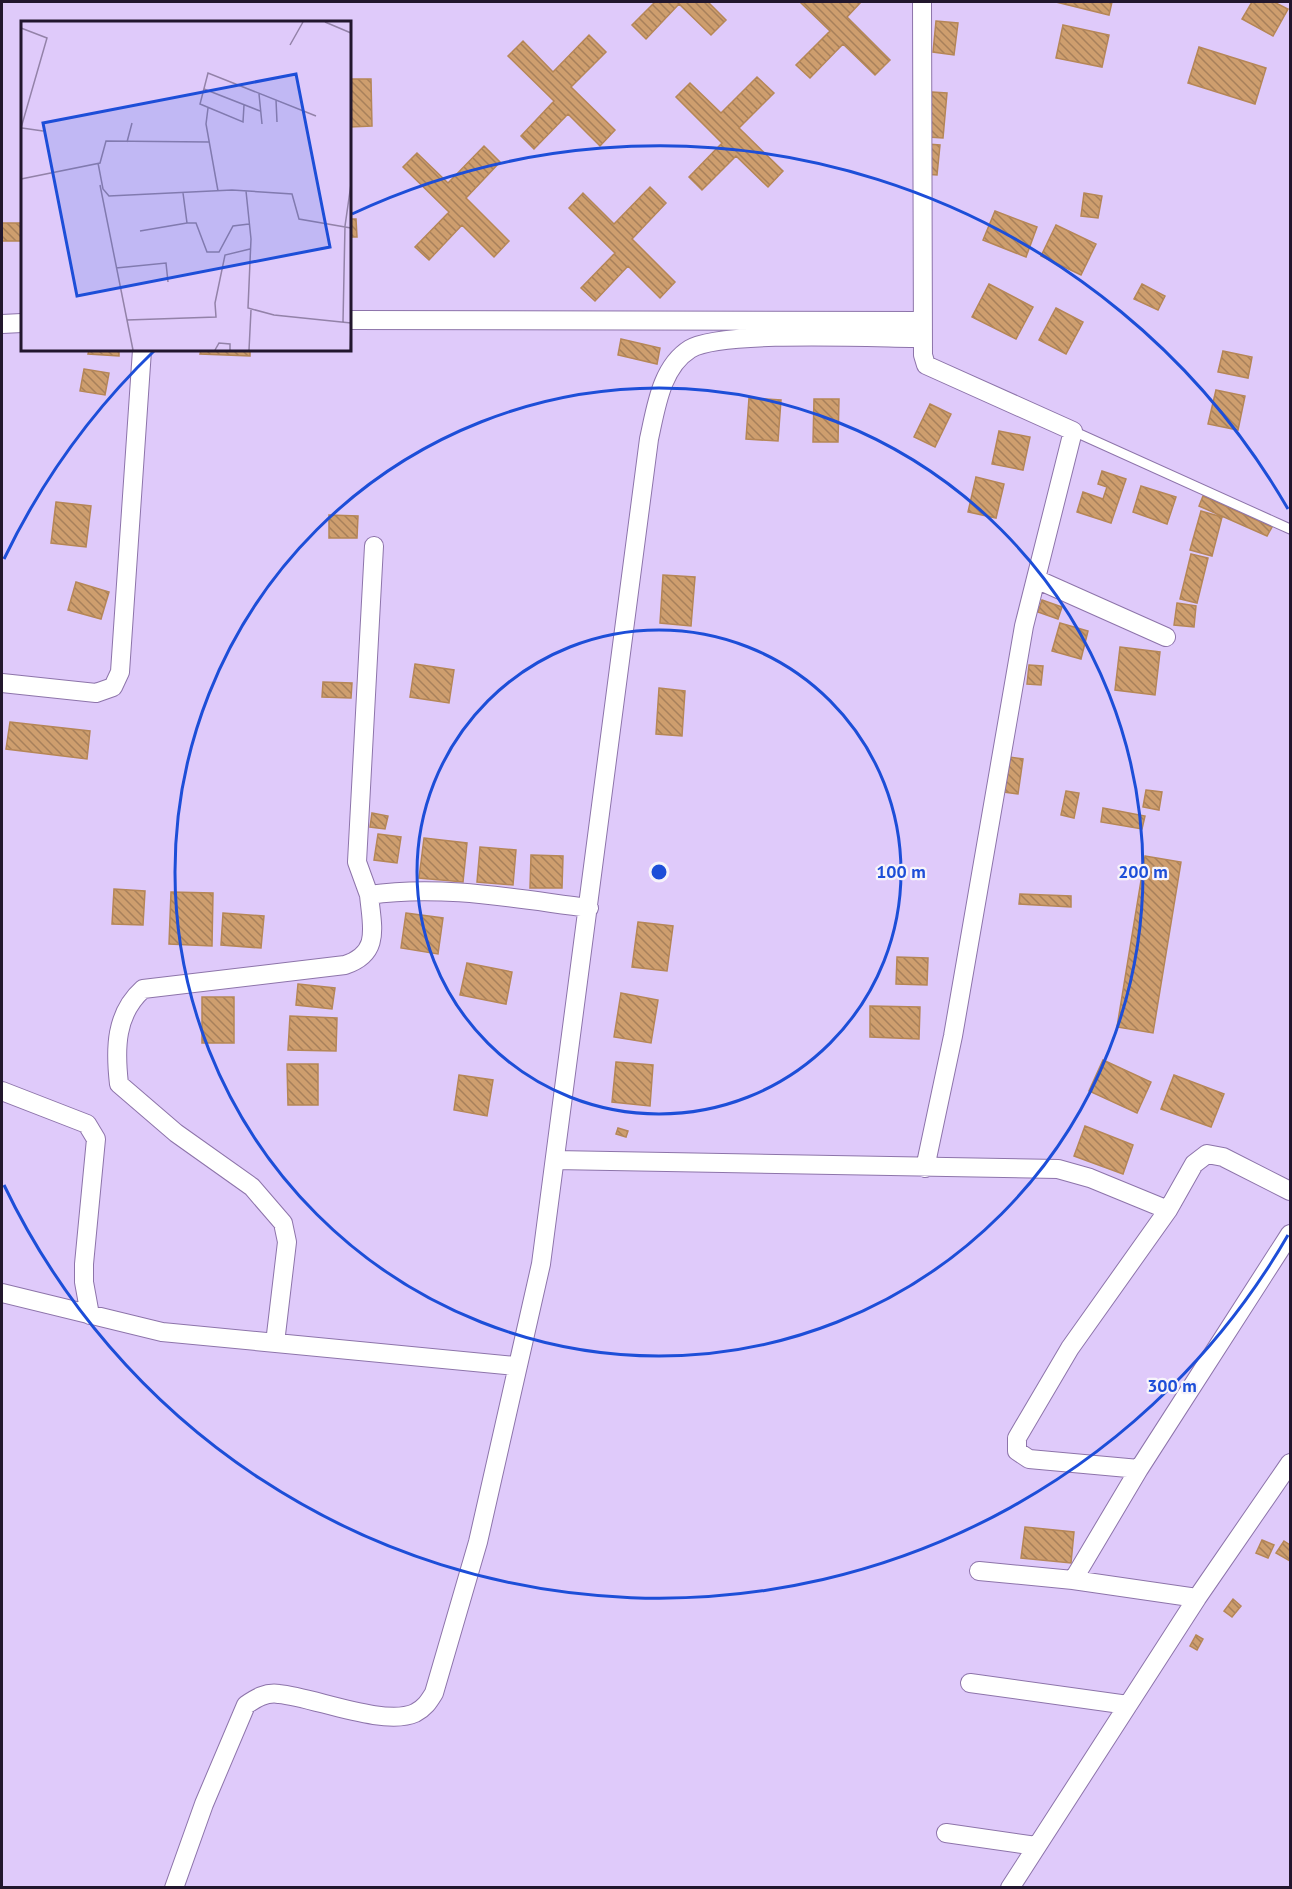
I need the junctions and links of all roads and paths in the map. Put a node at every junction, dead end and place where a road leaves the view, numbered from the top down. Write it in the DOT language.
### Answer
graph roads {
  1 [pos="922,2"];
  2 [pos="351,320"];
  3 [pos="21,323"];
  4 [pos="2,324"];
  5 [pos="923,329"];
  6 [pos="142,351"];
  7 [pos="1073,430"];
  8 [pos="1290,529"];
  9 [pos="374,546"];
  10 [pos="1036,579"];
  11 [pos="1166,637"];
  12 [pos="2,683"];
  13 [pos="369,895"];
  14 [pos="589,908"];
  15 [pos="2,1091"];
  16 [pos="555,1160"];
  17 [pos="925,1168"];
  18 [pos="1290,1191"];
  19 [pos="1168,1210"];
  20 [pos="1290,1234"];
  21 [pos="2,1293"];
  22 [pos="90,1315"];
  23 [pos="275,1343"];
  24 [pos="516,1366"];
  25 [pos="1290,1463"];
  26 [pos="1139,1469"];
  27 [pos="979,1571"];
  28 [pos="1073,1581"];
  29 [pos="1197,1598"];
  30 [pos="970,1683"];
  31 [pos="1128,1705"];
  32 [pos="946,1833"];
  33 [pos="1036,1846"];
  34 [pos="174,1887"];
  35 [pos="1010,1887"];
  1 -- 5 [label="street"];
  2 -- 5 [label="street"];
  3 -- 4 [label="street"];
  5 -- 7 [label="street"];
  5 -- 14 [label="street"];
  6 -- 12 [label="street"];
  7 -- 8 [label="lane"];
  7 -- 10 [label="street"];
  9 -- 13 [label="street"];
  10 -- 11 [label="street"];
  10 -- 17 [label="street"];
  13 -- 14 [label="street"];
  13 -- 23 [label="street"];
  14 -- 16 [label="street"];
  15 -- 22 [label="street"];
  16 -- 17 [label="street"];
  16 -- 24 [label="street"];
  17 -- 19 [label="street"];
  18 -- 19 [label="street"];
  19 -- 26 [label="street"];
  20 -- 26 [label="street"];
  21 -- 22 [label="street"];
  22 -- 23 [label="street"];
  23 -- 24 [label="street"];
  24 -- 34 [label="street"];
  25 -- 29 [label="street"];
  26 -- 28 [label="street"];
  27 -- 28 [label="street"];
  28 -- 29 [label="street"];
  29 -- 31 [label="street"];
  30 -- 31 [label="street"];
  31 -- 33 [label="street"];
  32 -- 33 [label="street"];
  33 -- 35 [label="street"];
}
